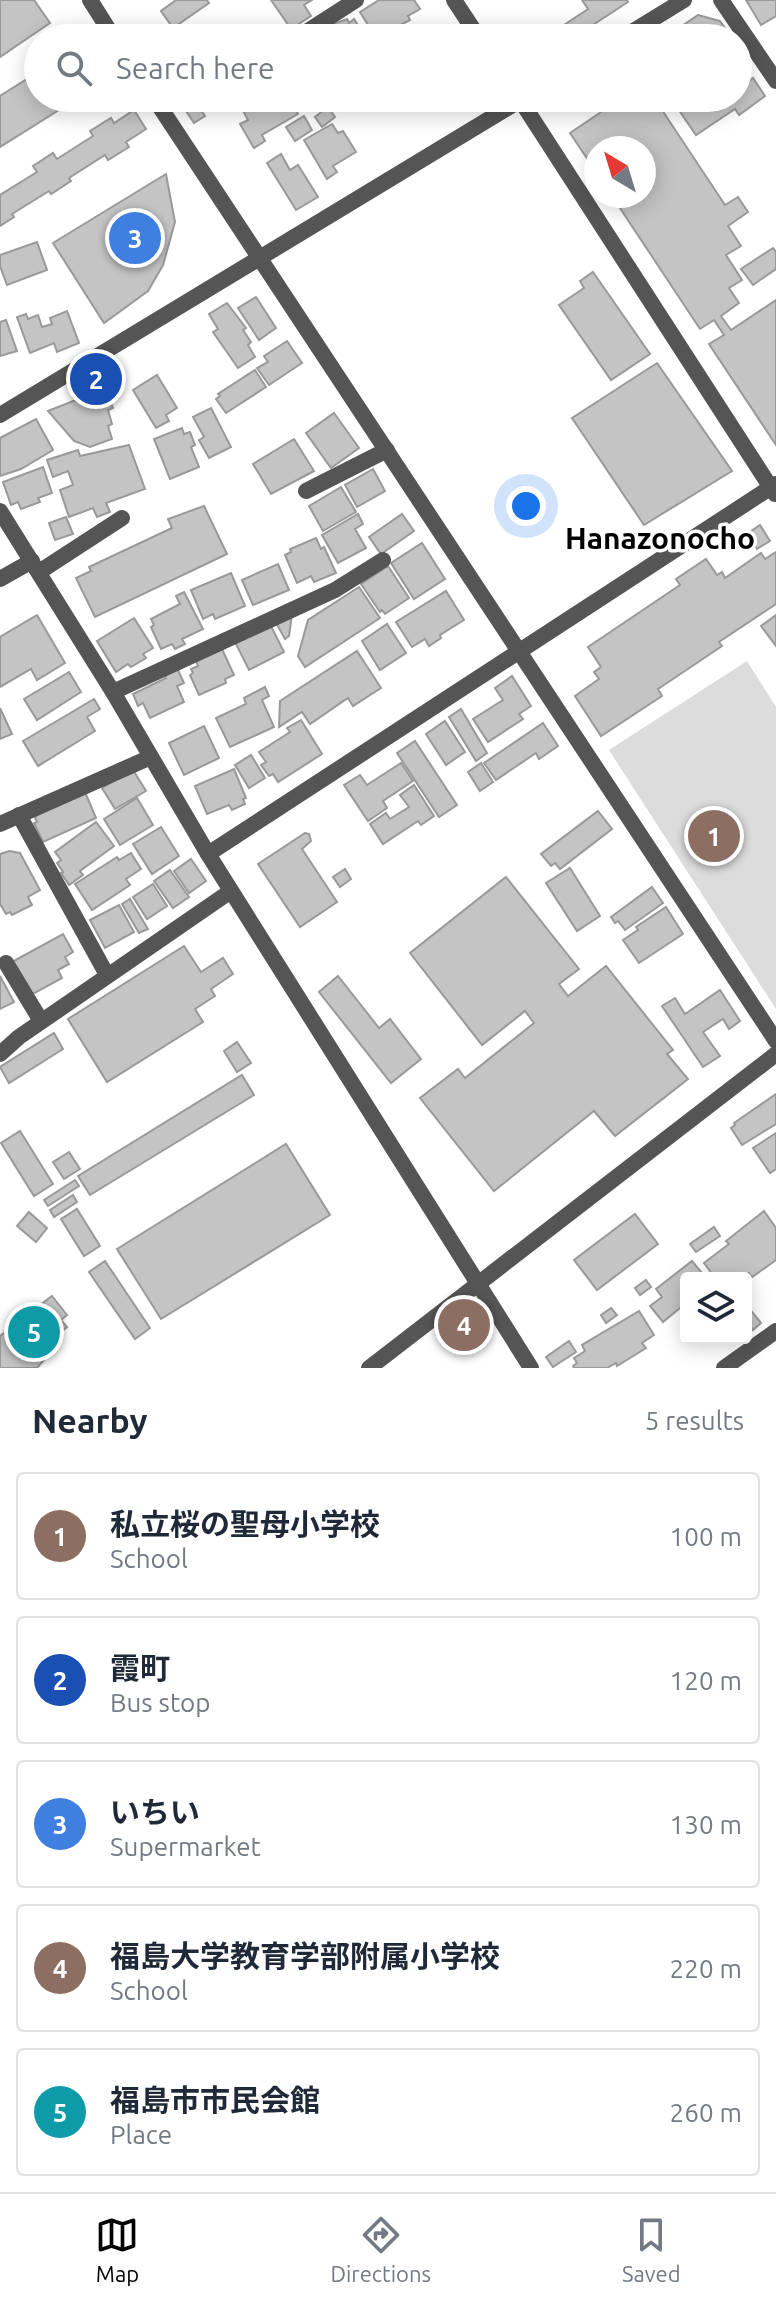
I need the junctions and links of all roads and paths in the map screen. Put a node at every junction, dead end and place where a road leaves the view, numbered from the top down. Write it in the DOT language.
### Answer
graph roads {
  1 [pos="90,0"];
  2 [pos="356,0"];
  3 [pos="454,0"];
  4 [pos="684,0"];
  5 [pos="721,0"];
  6 [pos="105,24"];
  7 [pos="319,24"];
  8 [pos="470,24"];
  9 [pos="645,24"];
  10 [pos="737,24"];
  11 [pos="752,46"];
  12 [pos="776,81"];
  13 [pos="163,112"];
  14 [pos="499,112"];
  15 [pos="529,112"];
  16 [pos="258,258"];
  17 [pos="0,415"];
  18 [pos="387,450"];
  19 [pos="774,489"];
  20 [pos="306,491"];
  21 [pos="0,511"];
  22 [pos="122,518"];
  23 [pos="383,560"];
  24 [pos="35,567"];
  25 [pos="0,579"];
  26 [pos="520,650"];
  27 [pos="113,692"];
  28 [pos="151,757"];
  29 [pos="19,815"];
  30 [pos="0,824"];
  31 [pos="208,854"];
  32 [pos="231,891"];
  33 [pos="6,963"];
  34 [pos="107,975"];
  35 [pos="41,1021"];
  36 [pos="776,1041"];
  37 [pos="0,1054"];
  38 [pos="776,1054"];
  39 [pos="478,1283"];
  40 [pos="776,1331"];
  41 [pos="369,1368"];
  42 [pos="531,1368"];
  43 [pos="724,1368"];
  1 -- 6 [label="street"];
  2 -- 7 [label="street"];
  3 -- 8 [label="street"];
  4 -- 9 [label="street"];
  5 -- 10 [label="street"];
  11 -- 12 [label="street"];
  13 -- 16 [label="street"];
  14 -- 16 [label="street"];
  15 -- 19 [label="street"];
  16 -- 17 [label="street"];
  16 -- 18 [label="street"];
  18 -- 20 [label="street"];
  18 -- 26 [label="street"];
  19 -- 26 [label="street"];
  21 -- 24 [label="street"];
  22 -- 24 [label="street"];
  23 -- 27 [label="street"];
  24 -- 25 [label="street"];
  24 -- 27 [label="street"];
  26 -- 31 [label="street"];
  26 -- 36 [label="street"];
  27 -- 28 [label="street"];
  28 -- 29 [label="street"];
  28 -- 31 [label="street"];
  29 -- 30 [label="street"];
  29 -- 34 [label="street"];
  31 -- 32 [label="street"];
  32 -- 34 [label="street"];
  32 -- 39 [label="street"];
  33 -- 35 [label="street"];
  34 -- 35 [label="street"];
  35 -- 37 [label="street"];
  38 -- 39 [label="street"];
  39 -- 41 [label="street"];
  39 -- 42 [label="street"];
  40 -- 43 [label="street"];
}
